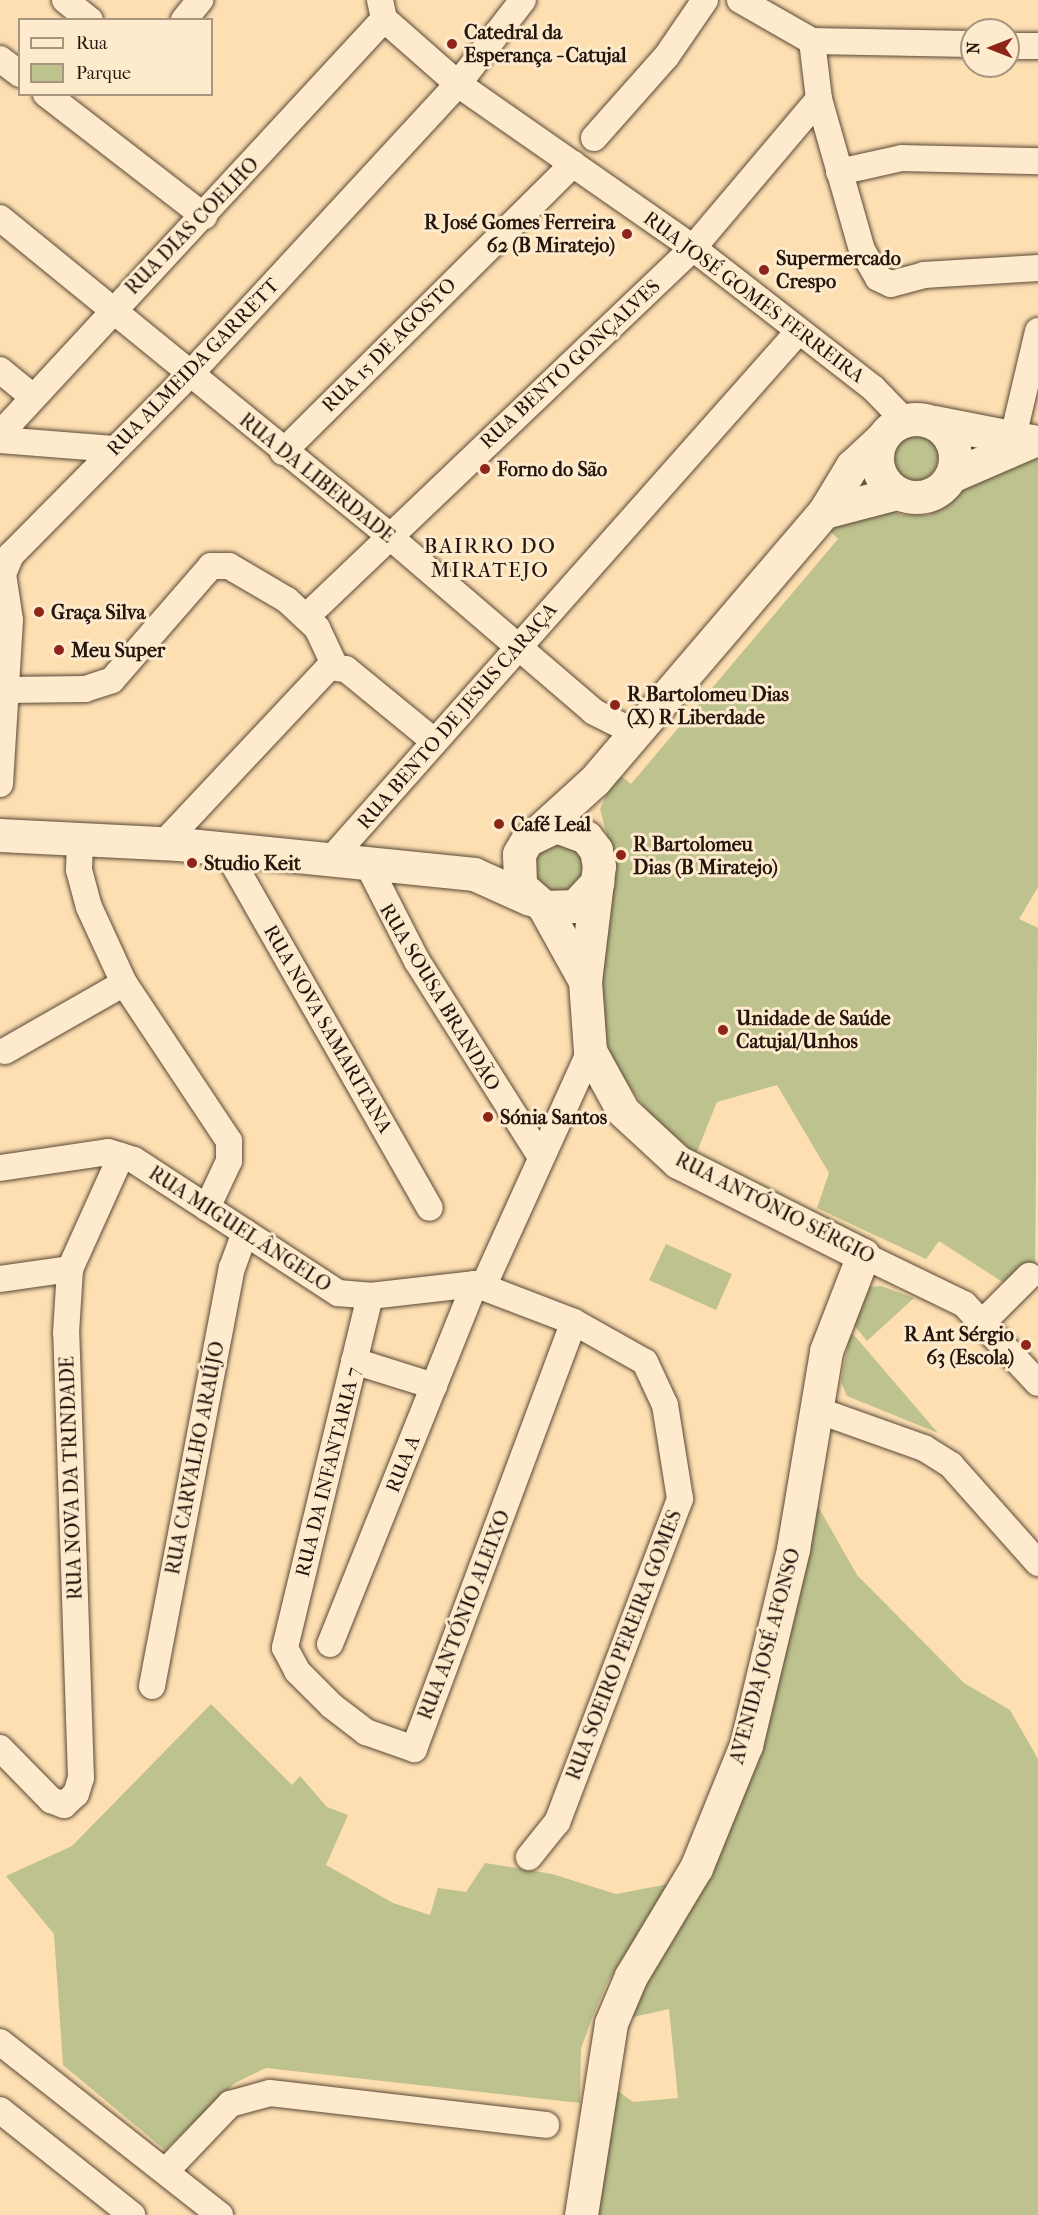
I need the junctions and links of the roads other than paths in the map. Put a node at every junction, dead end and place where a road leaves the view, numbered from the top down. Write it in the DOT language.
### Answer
graph roads {
  1 [pos="65,0"];
  2 [pos="200,0"];
  3 [pos="523,0"];
  4 [pos="705,0"];
  5 [pos="740,0"];
  6 [pos="382,9"];
  7 [pos="88,18"];
  8 [pos="186,18"];
  9 [pos="812,41"];
  10 [pos="960,44"];
  11 [pos="1020,46"];
  12 [pos="1038,46"];
  13 [pos="0,59"];
  14 [pos="18,72"];
  15 [pos="458,84"];
  16 [pos="49,96"];
  17 [pos="819,99"];
  18 [pos="594,138"];
  19 [pos="1038,161"];
  20 [pos="573,165"];
  21 [pos="839,172"];
  22 [pos="204,216"];
  23 [pos="0,218"];
  24 [pos="693,248"];
  25 [pos="1038,268"];
  26 [pos="110,311"];
  27 [pos="798,332"];
  28 [pos="1038,332"];
  29 [pos="0,370"];
  30 [pos="190,374"];
  31 [pos="33,397"];
  32 [pos="906,427"];
  33 [pos="0,434"];
  34 [pos="1027,440"];
  35 [pos="0,441"];
  36 [pos="114,449"];
  37 [pos="283,452"];
  38 [pos="951,476"];
  39 [pos="897,493"];
  40 [pos="824,512"];
  41 [pos="387,535"];
  42 [pos="2,574"];
  43 [pos="307,616"];
  44 [pos="517,646"];
  45 [pos="335,666"];
  46 [pos="7,690"];
  47 [pos="636,732"];
  48 [pos="434,741"];
  49 [pos="595,780"];
  50 [pos="0,784"];
  51 [pos="0,835"];
  52 [pos="80,841"];
  53 [pos="530,842"];
  54 [pos="163,844"];
  55 [pos="225,849"];
  56 [pos="331,859"];
  57 [pos="367,863"];
  58 [pos="596,866"];
  59 [pos="474,874"];
  60 [pos="537,903"];
  61 [pos="585,981"];
  62 [pos="124,983"];
  63 [pos="5,1051"];
  64 [pos="590,1051"];
  65 [pos="121,1156"];
  66 [pos="541,1157"];
  67 [pos="0,1168"];
  68 [pos="207,1208"];
  69 [pos="430,1208"];
  70 [pos="245,1232"];
  71 [pos="863,1255"];
  72 [pos="70,1269"];
  73 [pos="1029,1276"];
  74 [pos="0,1279"];
  75 [pos="479,1286"];
  76 [pos="370,1296"];
  77 [pos="984,1321"];
  78 [pos="574,1322"];
  79 [pos="354,1361"];
  80 [pos="1038,1383"];
  81 [pos="434,1386"];
  82 [pos="817,1410"];
  83 [pos="1038,1563"];
  84 [pos="330,1644"];
  85 [pos="285,1647"];
  86 [pos="152,1686"];
  87 [pos="0,1748"];
  88 [pos="530,1857"];
  89 [pos="0,2042"];
  90 [pos="0,2110"];
  91 [pos="546,2125"];
  92 [pos="166,2171"];
  93 [pos="132,2215"];
  94 [pos="220,2215"];
  95 [pos="580,2215"];
  1 -- 7 [label="street"];
  2 -- 8 [label="street"];
  3 -- 15 [label="street, RUA ALMEIDA GARRETT"];
  4 -- 18 [label="street"];
  5 -- 9 [label="street"];
  6 -- 15 [label="street, RUA JOSÉ GOMES FERREIRA"];
  6 -- 22 [label="street, RUA DIAS COELHO"];
  9 -- 10 [label="street"];
  9 -- 17 [label="street"];
  11 -- 12 [label="street"];
  13 -- 14 [label="street"];
  15 -- 20 [label="street, RUA JOSÉ GOMES FERREIRA"];
  15 -- 30 [label="street, RUA ALMEIDA GARRETT"];
  16 -- 22 [label="street"];
  17 -- 21 [label="street"];
  17 -- 24 [label="street, RUA BENTO GONÇALVES"];
  19 -- 21 [label="street"];
  20 -- 24 [label="street, RUA JOSÉ GOMES FERREIRA"];
  20 -- 37 [label="street, RUA 15 DE AGOSTO"];
  21 -- 25 [label="street"];
  22 -- 26 [label="street, RUA DIAS COELHO"];
  23 -- 26 [label="street, RUA DA LIBERDADE"];
  24 -- 27 [label="street, RUA JOSÉ GOMES FERREIRA"];
  24 -- 41 [label="street, RUA BENTO GONÇALVES"];
  26 -- 30 [label="street, RUA DA LIBERDADE"];
  26 -- 31 [label="street, RUA DIAS COELHO"];
  27 -- 32 [label="street, RUA JOSÉ GOMES FERREIRA"];
  27 -- 44 [label="street, RUA BENTO DE JESUS CARAÇA"];
  28 -- 34 [label="street"];
  29 -- 31 [label="street"];
  30 -- 36 [label="street, RUA ALMEIDA GARRETT"];
  30 -- 37 [label="street, RUA DA LIBERDADE"];
  31 -- 33 [label="street, RUA DIAS COELHO"];
  32 -- 34 [label="street"];
  32 -- 38 [label="street"];
  32 -- 39 [label="street"];
  32 -- 40 [label="street"];
  34 -- 38 [label="street"];
  35 -- 36 [label="street"];
  36 -- 42 [label="street, RUA ALMEIDA GARRETT"];
  37 -- 41 [label="street, RUA DA LIBERDADE"];
  38 -- 39 [label="street"];
  39 -- 40 [label="street"];
  40 -- 47 [label="street"];
  41 -- 43 [label="street, RUA BENTO GONÇALVES"];
  41 -- 44 [label="street, RUA DA LIBERDADE"];
  42 -- 46 [label="street, RUA ALMEIDA GARRETT"];
  43 -- 45 [label="street"];
  43 -- 46 [label="street"];
  44 -- 47 [label="street, RUA DA LIBERDADE"];
  44 -- 48 [label="street, RUA BENTO DE JESUS CARAÇA"];
  45 -- 48 [label="street"];
  45 -- 54 [label="street"];
  46 -- 50 [label="street, RUA ALMEIDA GARRETT"];
  47 -- 49 [label="street"];
  48 -- 56 [label="street, RUA BENTO DE JESUS CARAÇA"];
  49 -- 53 [label="street"];
  49 -- 58 [label="street, RUA ANTÓNIO SÉRGIO"];
  51 -- 52 [label="street"];
  52 -- 54 [label="street"];
  52 -- 62 [label="street"];
  53 -- 58 [label="street"];
  53 -- 59 [label="street"];
  53 -- 60 [label="street"];
  54 -- 55 [label="street"];
  55 -- 56 [label="street"];
  55 -- 69 [label="street, RUA NOVA SAMARITANA"];
  56 -- 57 [label="street"];
  57 -- 59 [label="street"];
  57 -- 66 [label="street, RUA SOUSA BRANDÃO"];
  58 -- 60 [label="street"];
  58 -- 61 [label="street, RUA ANTÓNIO SÉRGIO"];
  59 -- 60 [label="street"];
  60 -- 61 [label="street, RUA ANTÓNIO SÉRGIO"];
  61 -- 64 [label="street, RUA ANTÓNIO SÉRGIO"];
  62 -- 63 [label="street"];
  62 -- 68 [label="street"];
  64 -- 66 [label="street"];
  64 -- 71 [label="street, RUA ANTÓNIO SÉRGIO"];
  65 -- 67 [label="street, RUA MIGUEL ÂNGELO"];
  65 -- 68 [label="street, RUA MIGUEL ÂNGELO"];
  65 -- 72 [label="street, RUA NOVA DA TRINDADE"];
  66 -- 75 [label="street"];
  68 -- 70 [label="street, RUA MIGUEL ÂNGELO"];
  70 -- 76 [label="street, RUA MIGUEL ÂNGELO"];
  70 -- 86 [label="street, RUA CARVALHO ARAÚJO"];
  71 -- 77 [label="street, RUA ANTÓNIO SÉRGIO"];
  71 -- 82 [label="street, AVENIDA JOSÉ AFONSO"];
  72 -- 74 [label="street"];
  72 -- 87 [label="street, RUA NOVA DA TRINDADE"];
  73 -- 77 [label="street"];
  75 -- 76 [label="street, RUA MIGUEL ÂNGELO"];
  75 -- 78 [label="street, RUA SOEIRO PEREIRA GOMES"];
  75 -- 81 [label="street, RUA A"];
  76 -- 79 [label="street, RUA DA INFANTARIA 7"];
  77 -- 80 [label="street, RUA ANTÓNIO SÉRGIO"];
  78 -- 85 [label="street, RUA ANTÓNIO ALEIXO"];
  78 -- 88 [label="street, RUA SOEIRO PEREIRA GOMES"];
  79 -- 81 [label="street"];
  79 -- 85 [label="street, RUA DA INFANTARIA 7"];
  81 -- 84 [label="street, RUA A"];
  82 -- 83 [label="street"];
  82 -- 95 [label="street, AVENIDA JOSÉ AFONSO"];
  89 -- 92 [label="street"];
  90 -- 93 [label="street"];
  91 -- 92 [label="street"];
  92 -- 94 [label="street"];
}
